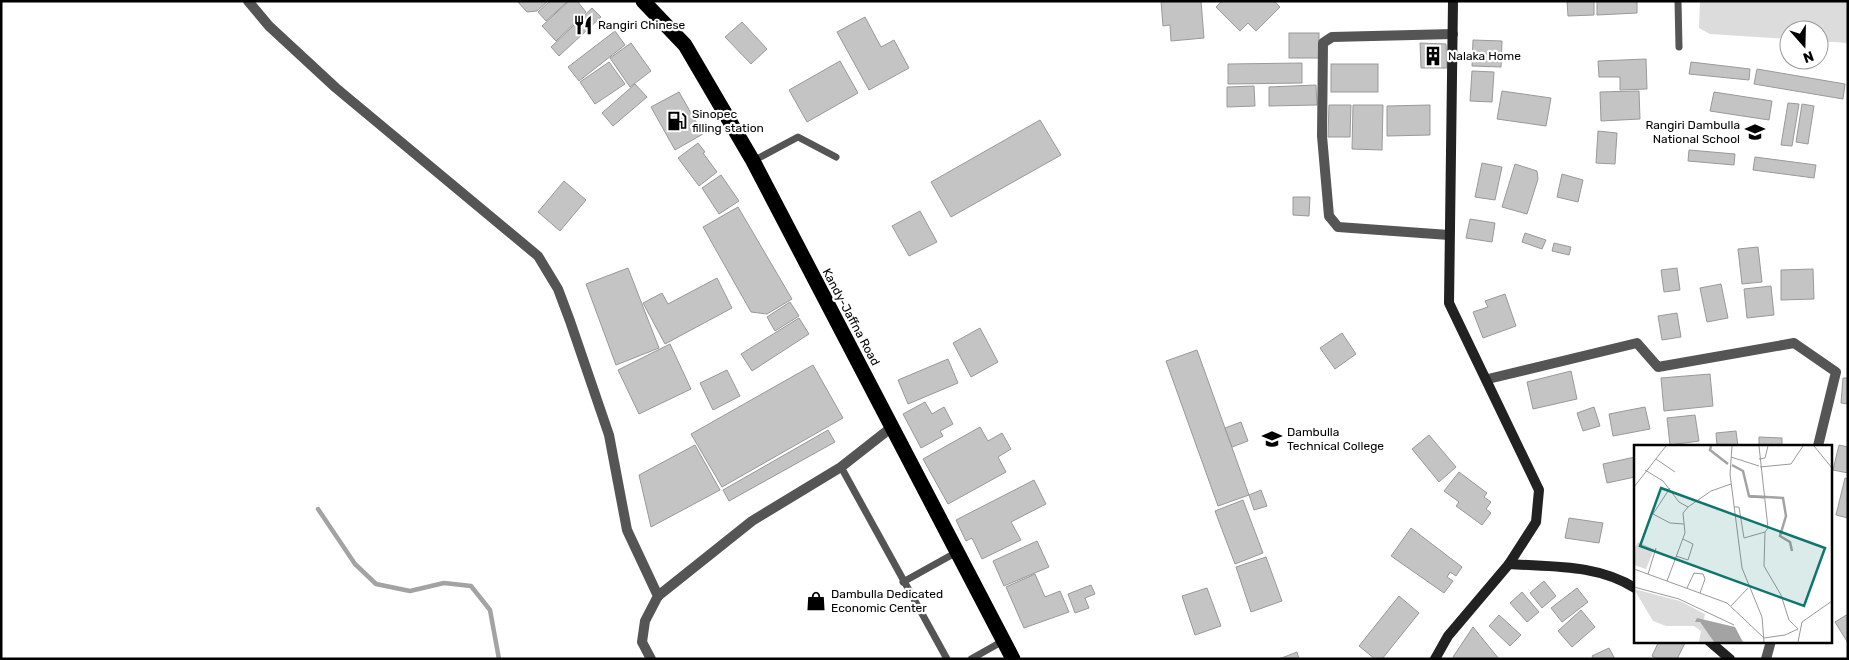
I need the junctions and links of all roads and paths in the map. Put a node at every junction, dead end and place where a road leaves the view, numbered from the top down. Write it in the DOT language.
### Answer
graph roads {
  1 [pos="248,1"];
  2 [pos="643,1"];
  3 [pos="1454,1"];
  4 [pos="1678,1"];
  5 [pos="1453,34"];
  6 [pos="1679,47"];
  7 [pos="836,157"];
  8 [pos="753,161"];
  9 [pos="1449,235"];
  10 [pos="1488,379"];
  11 [pos="892,427"];
  12 [pos="1818,445"];
  13 [pos="841,467"];
  14 [pos="958,552"];
  15 [pos="1509,564"];
  16 [pos="903,582"];
  17 [pos="1634,587"];
  18 [pos="658,596"];
  19 [pos="1004,640"];
  20 [pos="1711,642"];
  21 [pos="1771,642"];
  22 [pos="651,659"];
  23 [pos="947,659"];
  24 [pos="971,659"];
  25 [pos="1013,659"];
  26 [pos="1435,659"];
  27 [pos="1730,659"];
  28 [pos="1766,659"];
  1 -- 18 [label="street"];
  2 -- 8 [label="highway, Kandy-Jaffna Road"];
  3 -- 5 [label="street"];
  4 -- 6 [label="lane"];
  5 -- 9 [label="street"];
  5 -- 9 [label="street"];
  7 -- 8 [label="lane"];
  8 -- 11 [label="highway, Kandy-Jaffna Road"];
  9 -- 10 [label="street"];
  10 -- 12 [label="street"];
  10 -- 15 [label="street"];
  11 -- 13 [label="street"];
  11 -- 14 [label="highway, Kandy-Jaffna Road"];
  13 -- 16 [label="lane"];
  13 -- 18 [label="street"];
  14 -- 16 [label="lane"];
  14 -- 19 [label="highway, Kandy-Jaffna Road"];
  15 -- 17 [label="street"];
  15 -- 26 [label="street"];
  16 -- 23 [label="lane"];
  18 -- 22 [label="street"];
  19 -- 24 [label="lane"];
  19 -- 25 [label="highway, Kandy-Jaffna Road"];
  20 -- 27 [label="street"];
  21 -- 28 [label="street"];
}
